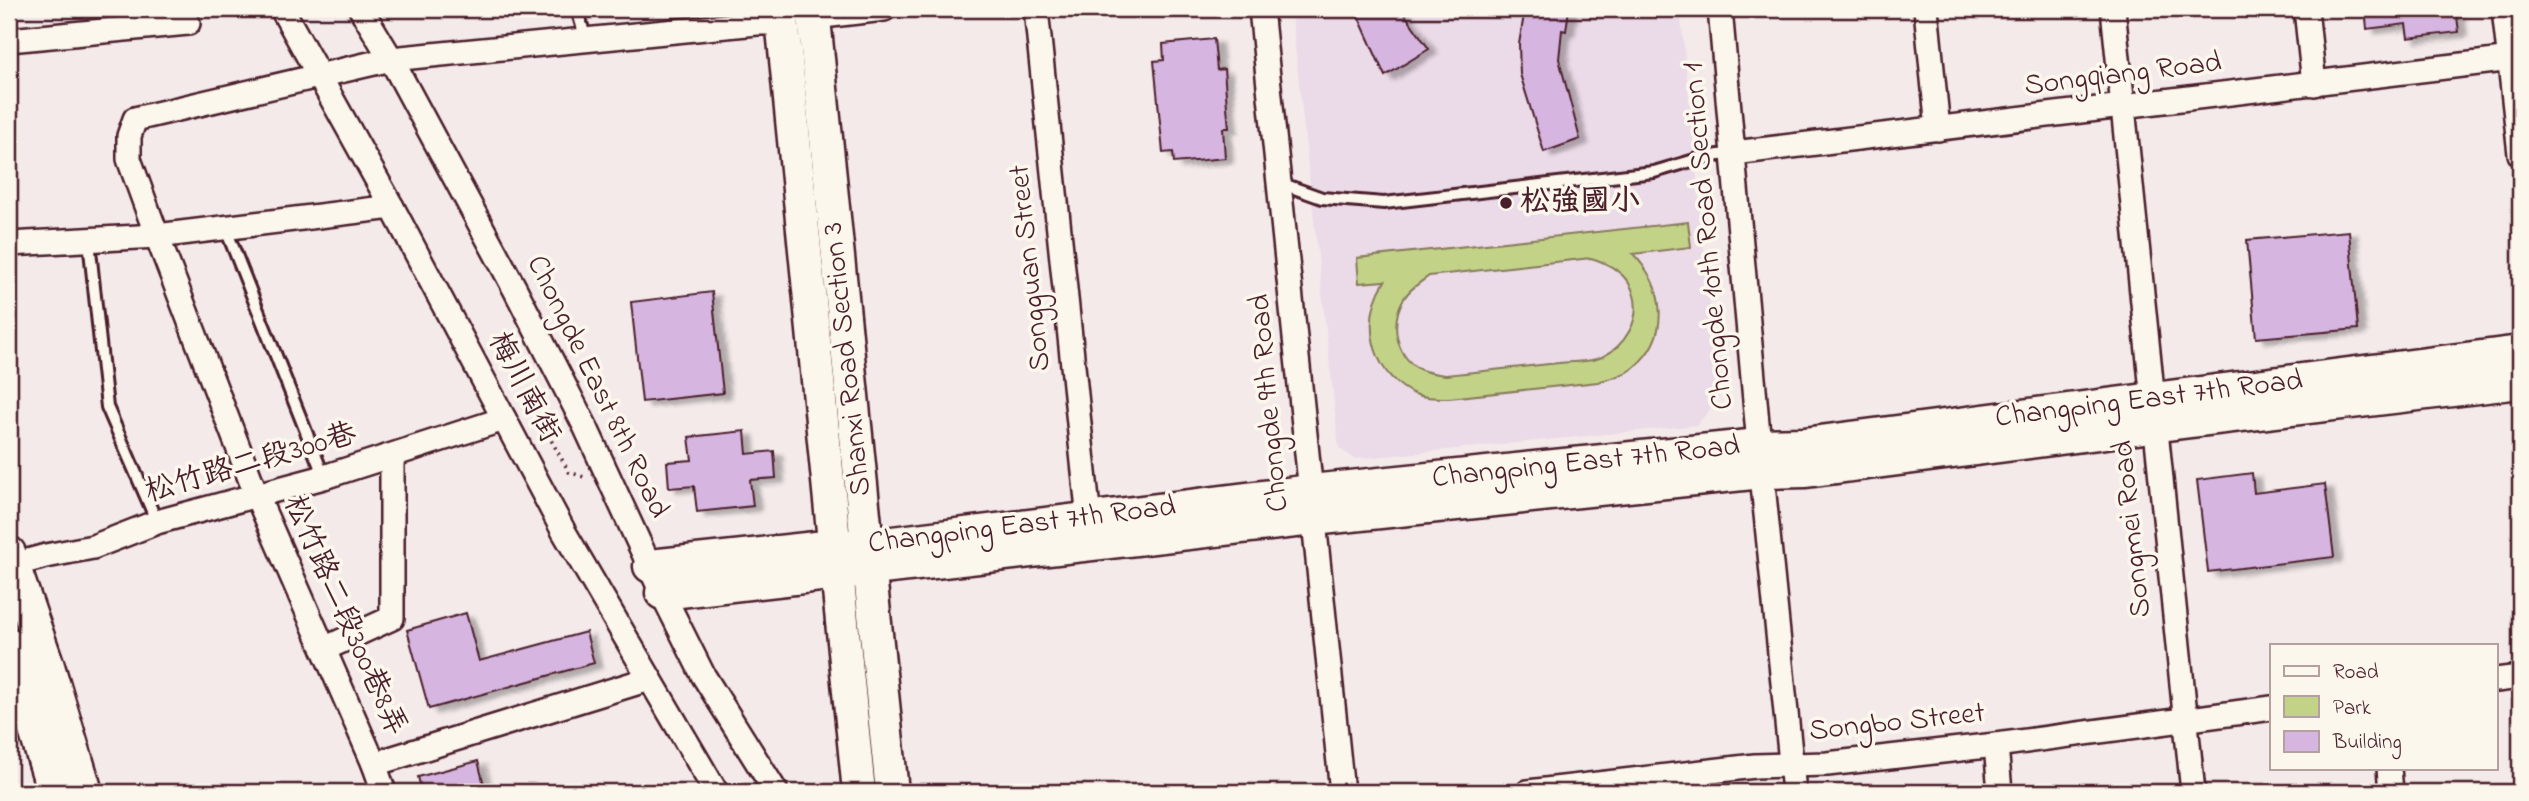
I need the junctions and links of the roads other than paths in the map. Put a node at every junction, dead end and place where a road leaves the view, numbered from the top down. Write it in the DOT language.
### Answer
graph roads {
  1 [pos="282,9"];
  2 [pos="361,9"];
  3 [pos="577,9"];
  4 [pos="884,9"];
  5 [pos="1035,9"];
  6 [pos="1261,9"];
  7 [pos="1720,9"];
  8 [pos="1926,9"];
  9 [pos="2113,9"];
  10 [pos="2306,9"];
  11 [pos="2504,9"];
  12 [pos="813,13"];
  13 [pos="782,16"];
  14 [pos="188,23"];
  15 [pos="9,40"];
  16 [pos="586,40"];
  17 [pos="391,59"];
  18 [pos="2515,59"];
  19 [pos="321,77"];
  20 [pos="2314,84"];
  21 [pos="2122,106"];
  22 [pos="1938,129"];
  23 [pos="1734,153"];
  24 [pos="2520,154"];
  25 [pos="1280,183"];
  26 [pos="392,207"];
  27 [pos="225,227"];
  28 [pos="157,236"];
  29 [pos="89,241"];
  30 [pos="9,244"];
  31 [pos="2520,352"];
  32 [pos="2520,382"];
  33 [pos="2153,413"];
  34 [pos="504,419"];
  35 [pos="392,457"];
  36 [pos="1760,459"];
  37 [pos="324,477"];
  38 [pos="256,494"];
  39 [pos="1312,505"];
  40 [pos="1089,520"];
  41 [pos="157,522"];
  42 [pos="869,558"];
  43 [pos="10,561"];
  44 [pos="836,561"];
  45 [pos="656,580"];
  46 [pos="9,645"];
  47 [pos="324,649"];
  48 [pos="2520,677"];
  49 [pos="649,679"];
  50 [pos="2498,680"];
  51 [pos="2270,709"];
  52 [pos="2185,720"];
  53 [pos="1996,745"];
  54 [pos="374,764"];
  55 [pos="1791,765"];
  56 [pos="2389,770"];
  57 [pos="1562,790"];
  58 [pos="54,792"];
  59 [pos="86,792"];
  60 [pos="384,792"];
  61 [pos="716,792"];
  62 [pos="776,792"];
  63 [pos="859,792"];
  64 [pos="892,792"];
  65 [pos="1342,792"];
  66 [pos="1528,792"];
  67 [pos="1794,792"];
  68 [pos="2000,792"];
  69 [pos="2193,792"];
  70 [pos="2391,792"];
  1 -- 19 [label="street, 梅川南街"];
  2 -- 17 [label="street, Chongde East 8th Road"];
  3 -- 16 [label="lane"];
  4 -- 12 [label="street"];
  5 -- 40 [label="street, Songguan Street"];
  6 -- 25 [label="street, Chongde 9th Road"];
  7 -- 23 [label="street, Chongde 10th Road Section 1"];
  8 -- 22 [label="street"];
  9 -- 21 [label="street, Songmei Road"];
  10 -- 20 [label="street"];
  11 -- 18 [label="street"];
  12 -- 42 [label="street, Shanxi Road Section 3"];
  13 -- 16 [label="street"];
  13 -- 44 [label="street, Shanxi Road Section 3"];
  14 -- 15 [label="street"];
  16 -- 17 [label="street"];
  17 -- 19 [label="street"];
  17 -- 45 [label="street, Chongde East 8th Road"];
  18 -- 20 [label="street, Songqiang Road"];
  18 -- 24 [label="street"];
  19 -- 26 [label="street, 梅川南街"];
  19 -- 28 [label="street, 松竹路二段300巷8弄"];
  20 -- 21 [label="street, Songqiang Road"];
  21 -- 22 [label="street, Songqiang Road"];
  21 -- 33 [label="street, Songmei Road"];
  22 -- 23 [label="street, Songqiang Road"];
  23 -- 25 [label="lane"];
  23 -- 36 [label="street, Chongde 10th Road Section 1"];
  25 -- 39 [label="street, Chongde 9th Road"];
  26 -- 27 [label="street"];
  26 -- 34 [label="street, 梅川南街"];
  27 -- 28 [label="street"];
  27 -- 37 [label="lane"];
  28 -- 29 [label="street"];
  28 -- 38 [label="street, 松竹路二段300巷8弄"];
  29 -- 30 [label="street"];
  29 -- 41 [label="lane"];
  31 -- 33 [label="street, Changping East 7th Road"];
  32 -- 33 [label="street, Changping East 7th Road"];
  33 -- 36 [label="street, Changping East 7th Road"];
  33 -- 52 [label="street, Songmei Road"];
  34 -- 35 [label="street, 松竹路二段300巷"];
  34 -- 49 [label="street, 梅川南街"];
  35 -- 37 [label="street, 松竹路二段300巷"];
  35 -- 47 [label="street"];
  36 -- 39 [label="street, Changping East 7th Road"];
  36 -- 55 [label="street, Chongde 10th Road Section 1"];
  37 -- 38 [label="street, 松竹路二段300巷"];
  38 -- 41 [label="street, 松竹路二段300巷"];
  38 -- 47 [label="street, 松竹路二段300巷8弄"];
  39 -- 40 [label="street, Changping East 7th Road"];
  39 -- 42 [label="street, Changping East 7th Road"];
  39 -- 65 [label="street, Chongde 9th Road"];
  40 -- 42 [label="street, Changping East 7th Road"];
  41 -- 43 [label="street, 松竹路二段300巷"];
  42 -- 44 [label="street, Changping East 7th Road"];
  42 -- 64 [label="street, Shanxi Road Section 3"];
  43 -- 59 [label="street"];
  44 -- 45 [label="street, Changping East 7th Road"];
  44 -- 63 [label="street, Shanxi Road Section 3"];
  45 -- 62 [label="street, Chongde East 8th Road"];
  46 -- 58 [label="street"];
  47 -- 54 [label="street, 松竹路二段300巷8弄"];
  48 -- 50 [label="street"];
  49 -- 54 [label="street"];
  49 -- 61 [label="street, 梅川南街"];
  51 -- 52 [label="street, Songbo Street"];
  52 -- 53 [label="street, Songbo Street"];
  52 -- 69 [label="street, Songmei Road"];
  53 -- 55 [label="street, Songbo Street"];
  53 -- 68 [label="street"];
  54 -- 60 [label="street, 松竹路二段300巷8弄"];
  55 -- 57 [label="street, Songbo Street"];
  55 -- 67 [label="street, Chongde 10th Road Section 1"];
  56 -- 70 [label="street"];
  57 -- 66 [label="street, Songbo Street"];
}
